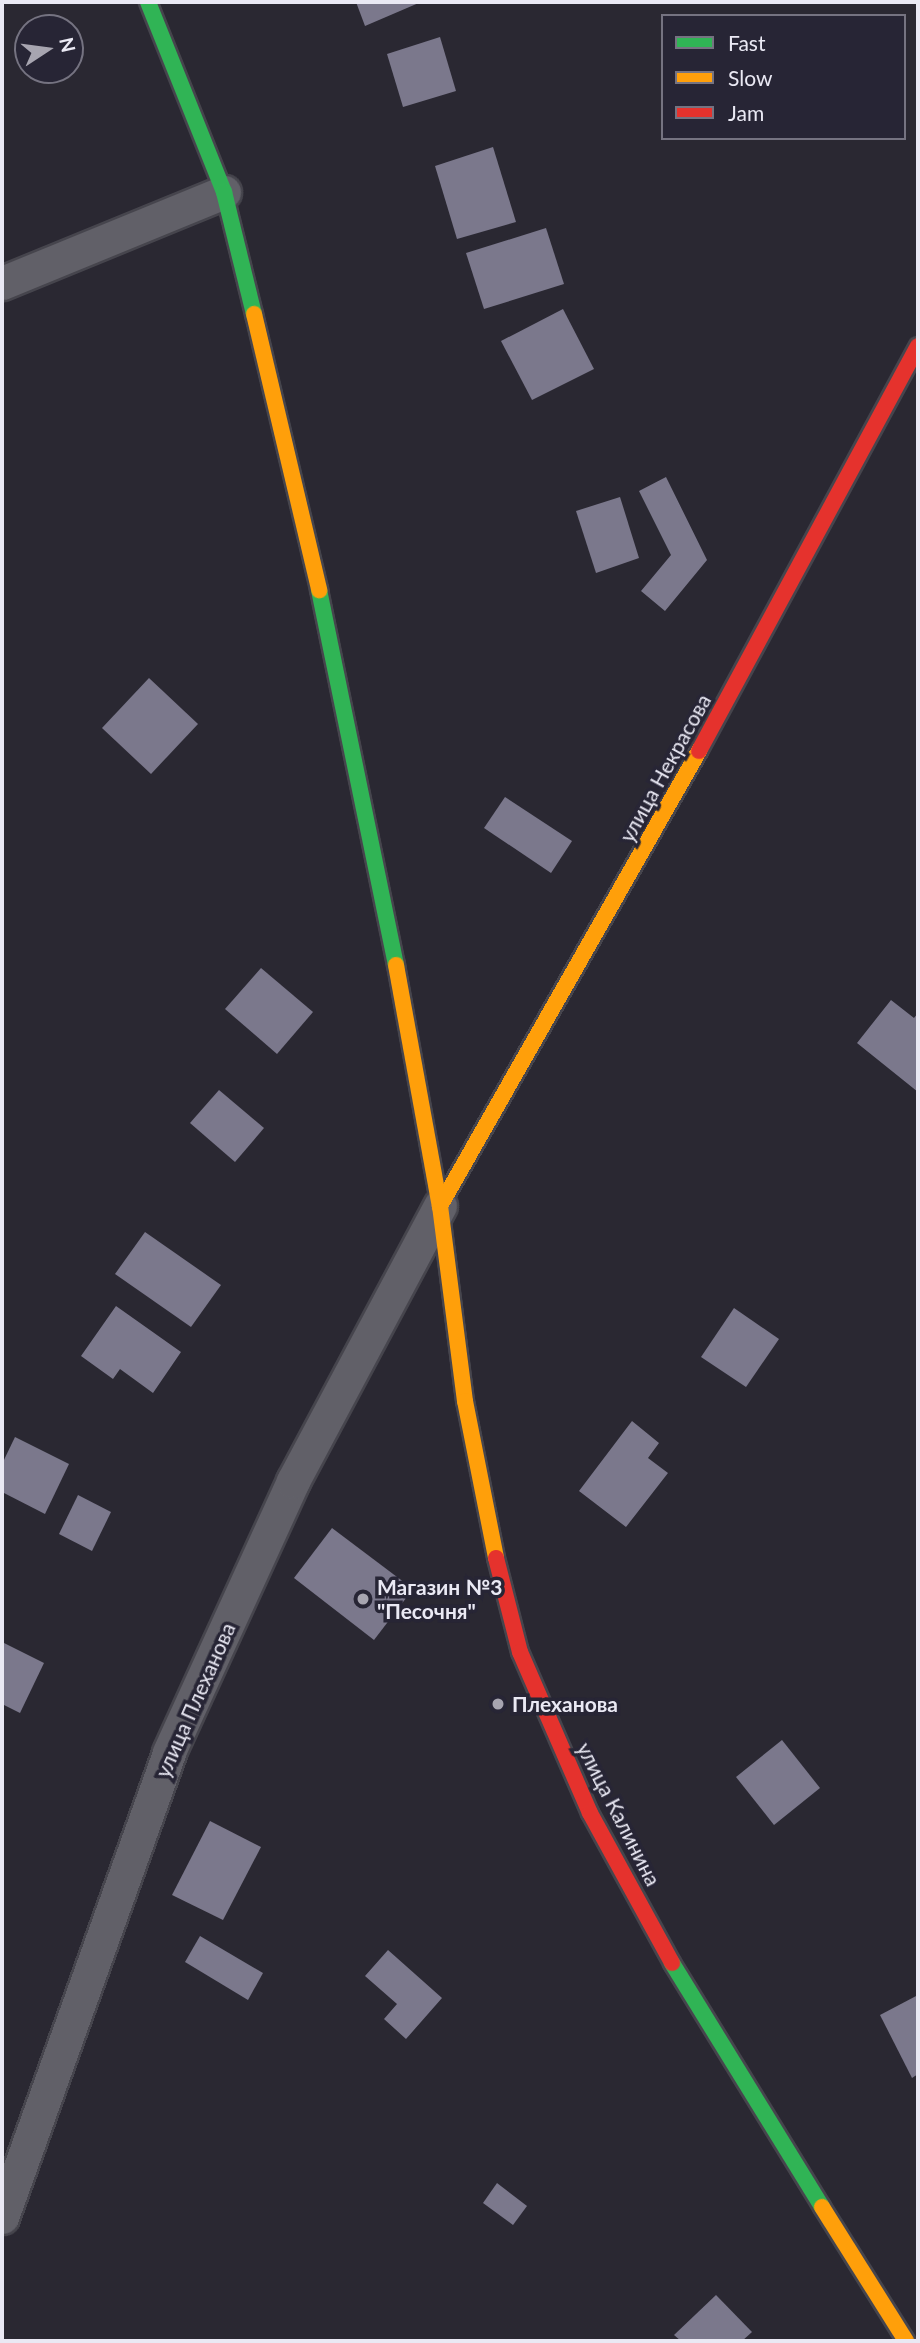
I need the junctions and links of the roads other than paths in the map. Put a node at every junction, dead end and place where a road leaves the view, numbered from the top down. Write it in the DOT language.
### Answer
graph roads {
  1 [pos="148,2"];
  2 [pos="224,192"];
  3 [pos="2,283"];
  4 [pos="918,346"];
  5 [pos="440,1206"];
  6 [pos="2,2217"];
  7 [pos="906,2341"];
  1 -- 2 [label="main road, улица Калинина"];
  2 -- 3 [label="street"];
  2 -- 5 [label="main road, улица Калинина"];
  4 -- 5 [label="main road, улица Некрасова"];
  5 -- 6 [label="street, улица Плеханова"];
  5 -- 7 [label="main road, улица Калинина"];
}
